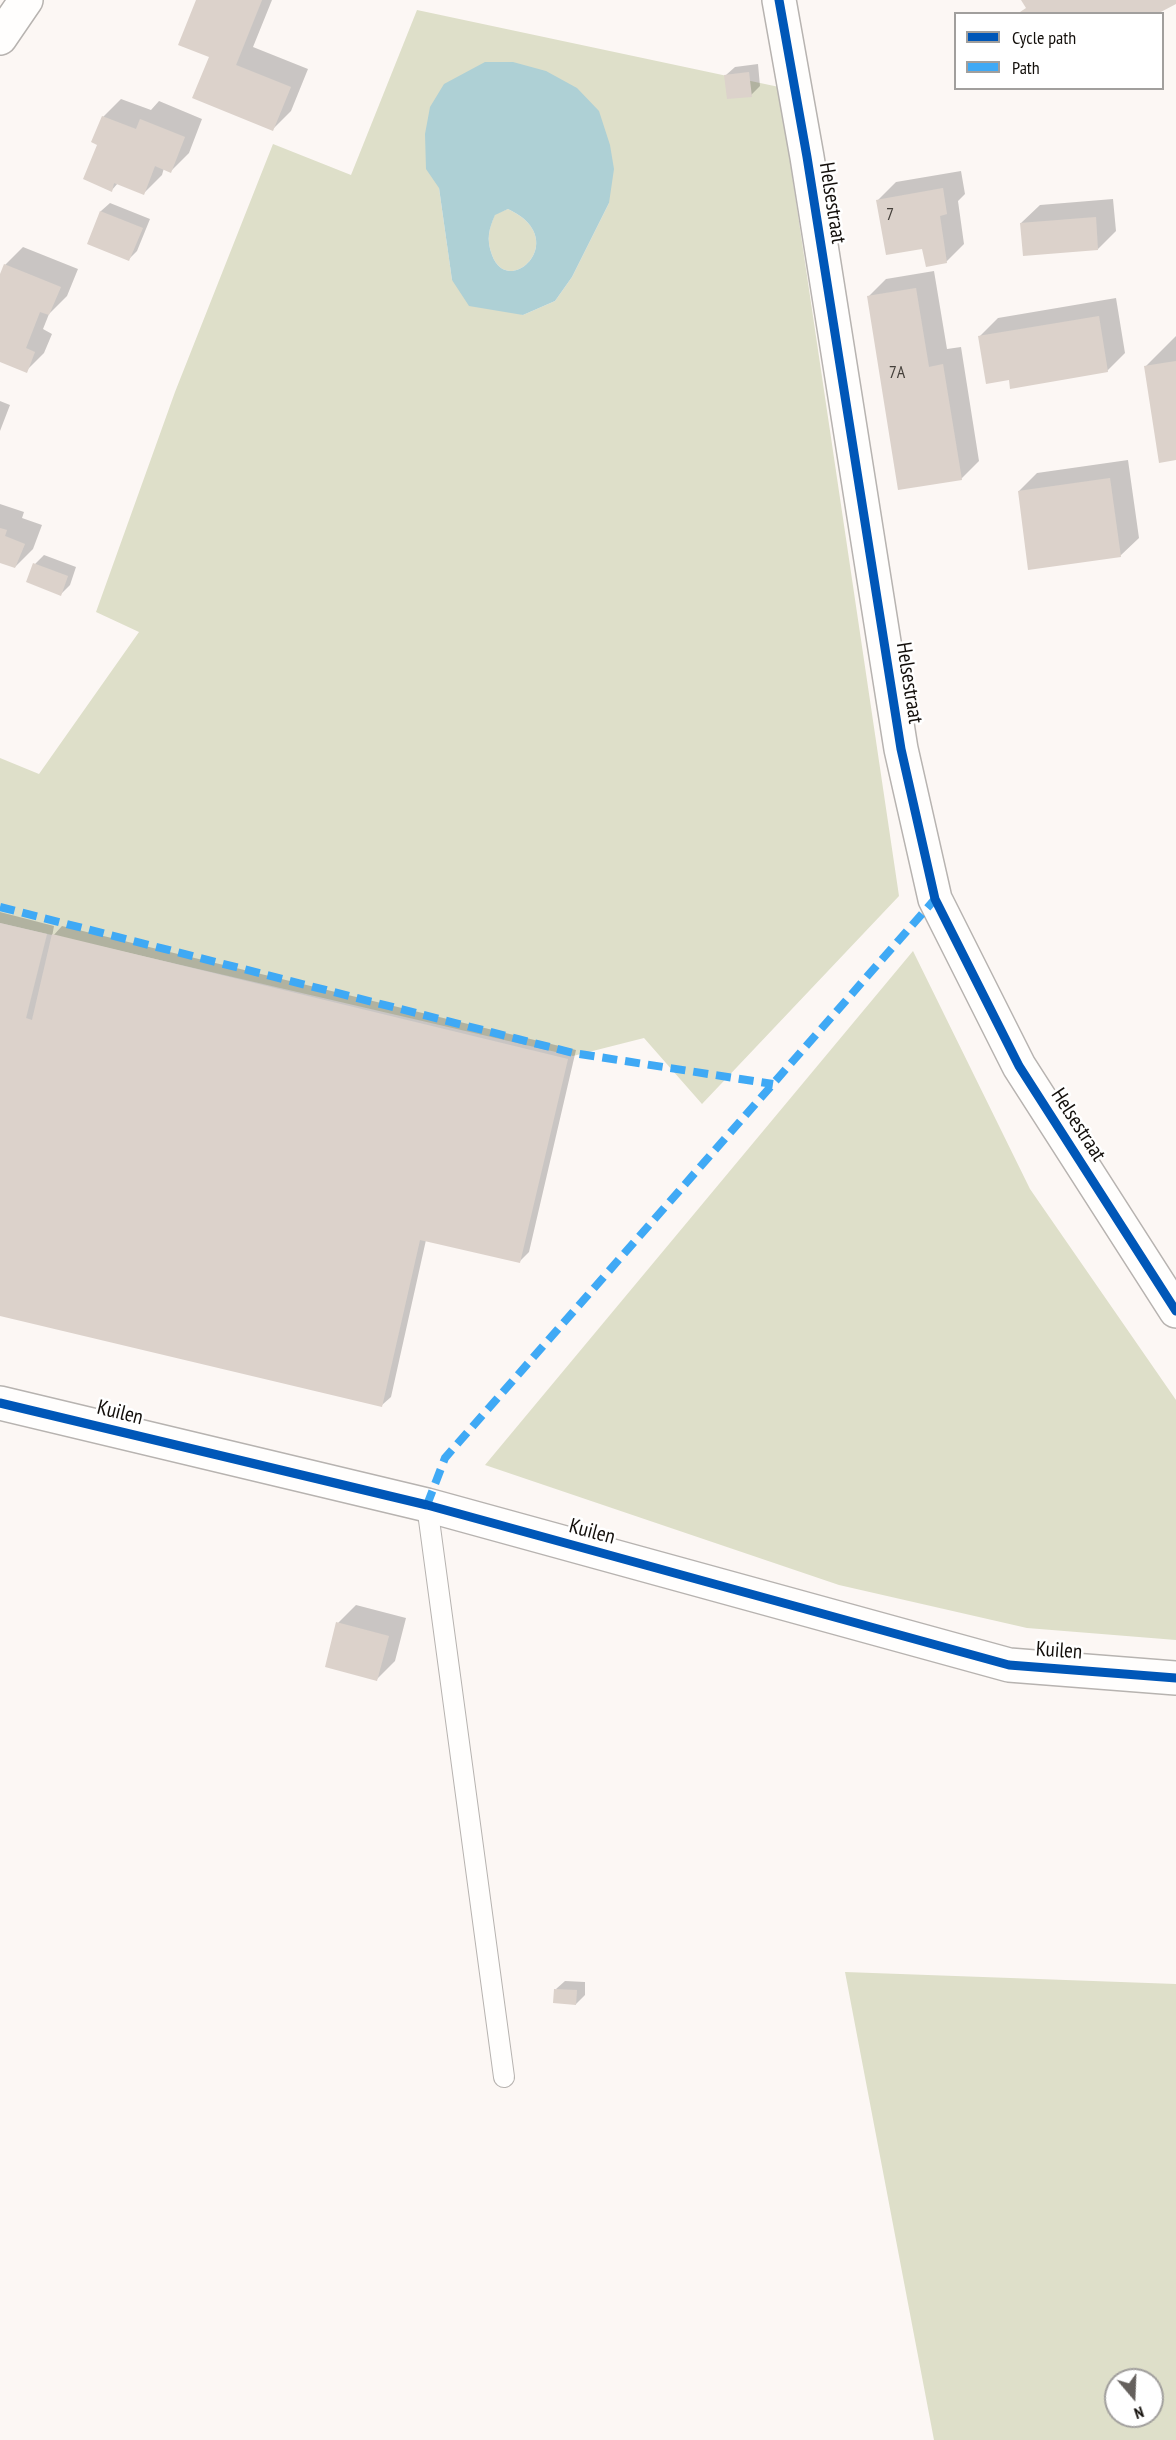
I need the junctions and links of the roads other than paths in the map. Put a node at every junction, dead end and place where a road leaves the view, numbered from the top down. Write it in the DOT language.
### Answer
graph roads {
  1 [pos="27,0"];
  2 [pos="779,0"];
  3 [pos="0,38"];
  4 [pos="1176,1311"];
  5 [pos="0,1403"];
  6 [pos="427,1505"];
  7 [pos="1176,1678"];
  8 [pos="504,2077"];
  1 -- 3 [label="street"];
  2 -- 4 [label="street, Helsestraat"];
  5 -- 6 [label="street, Kuilen"];
  6 -- 7 [label="street, Kuilen"];
  6 -- 8 [label="lane"];
}
